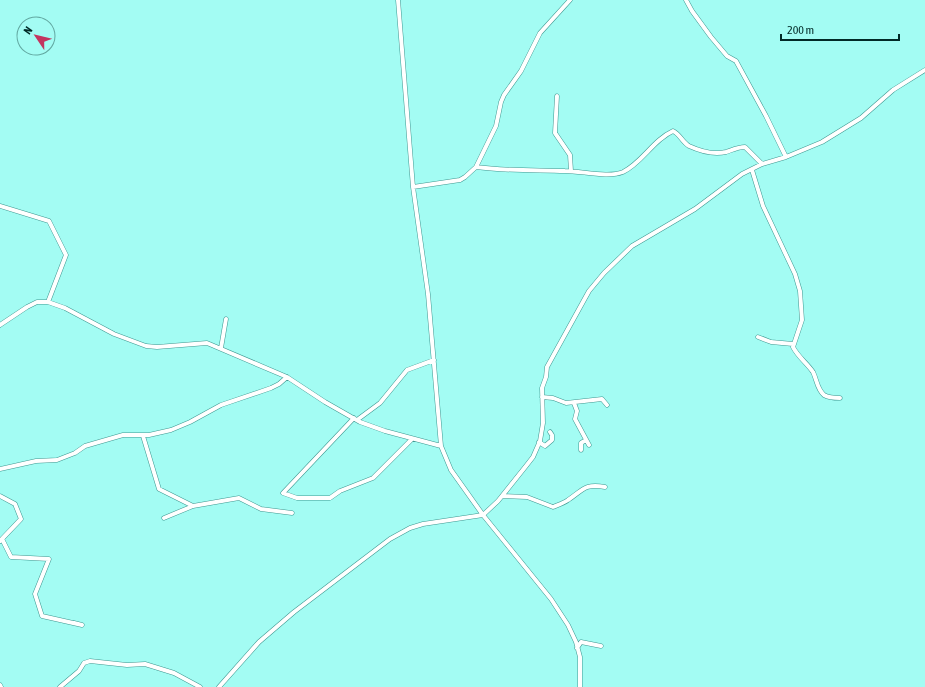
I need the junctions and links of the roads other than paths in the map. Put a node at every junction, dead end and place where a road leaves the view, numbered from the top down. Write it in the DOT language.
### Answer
graph roads {
  1 [pos="398,0"];
  2 [pos="570,0"];
  3 [pos="686,0"];
  4 [pos="925,70"];
  5 [pos="557,96"];
  6 [pos="786,157"];
  7 [pos="762,164"];
  8 [pos="476,167"];
  9 [pos="752,170"];
  10 [pos="570,171"];
  11 [pos="413,187"];
  12 [pos="0,206"];
  13 [pos="48,302"];
  14 [pos="226,320"];
  15 [pos="0,325"];
  16 [pos="758,337"];
  17 [pos="793,344"];
  18 [pos="222,348"];
  19 [pos="434,360"];
  20 [pos="287,378"];
  21 [pos="542,397"];
  22 [pos="840,398"];
  23 [pos="574,403"];
  24 [pos="608,404"];
  25 [pos="355,419"];
  26 [pos="550,432"];
  27 [pos="143,436"];
  28 [pos="412,439"];
  29 [pos="586,440"];
  30 [pos="539,442"];
  31 [pos="589,445"];
  32 [pos="441,446"];
  33 [pos="581,450"];
  34 [pos="0,469"];
  35 [pos="605,487"];
  36 [pos="0,496"];
  37 [pos="502,496"];
  38 [pos="193,506"];
  39 [pos="292,513"];
  40 [pos="483,515"];
  41 [pos="164,518"];
  42 [pos="1,540"];
  43 [pos="74,623"];
  44 [pos="601,646"];
  45 [pos="578,648"];
  46 [pos="60,687"];
  47 [pos="200,687"];
  48 [pos="219,687"];
  49 [pos="580,687"];
  1 -- 11 [label="street"];
  2 -- 8 [label="street"];
  3 -- 6 [label="street"];
  4 -- 6 [label="street"];
  5 -- 10 [label="street"];
  6 -- 7 [label="street"];
  7 -- 9 [label="street"];
  7 -- 10 [label="street"];
  8 -- 10 [label="street"];
  8 -- 11 [label="street"];
  9 -- 17 [label="street"];
  9 -- 21 [label="street"];
  11 -- 19 [label="street"];
  12 -- 13 [label="street"];
  13 -- 15 [label="street"];
  13 -- 18 [label="street"];
  14 -- 18 [label="street"];
  16 -- 17 [label="street"];
  17 -- 22 [label="street"];
  18 -- 20 [label="street"];
  19 -- 25 [label="street"];
  19 -- 32 [label="street"];
  20 -- 25 [label="street"];
  20 -- 27 [label="street"];
  21 -- 23 [label="street"];
  21 -- 30 [label="street"];
  23 -- 24 [label="street"];
  23 -- 29 [label="street"];
  25 -- 28 [label="street"];
  25 -- 28 [label="street"];
  26 -- 30 [label="street"];
  27 -- 34 [label="street"];
  27 -- 38 [label="street"];
  28 -- 32 [label="street"];
  29 -- 31 [label="street"];
  29 -- 33 [label="street"];
  30 -- 37 [label="street"];
  32 -- 40 [label="street"];
  35 -- 37 [label="street"];
  36 -- 42 [label="street"];
  37 -- 40 [label="street"];
  38 -- 39 [label="street"];
  38 -- 41 [label="street"];
  40 -- 45 [label="street"];
  40 -- 48 [label="street"];
  42 -- 43 [label="street"];
  44 -- 45 [label="street"];
  45 -- 49 [label="street"];
  46 -- 47 [label="street"];
}
